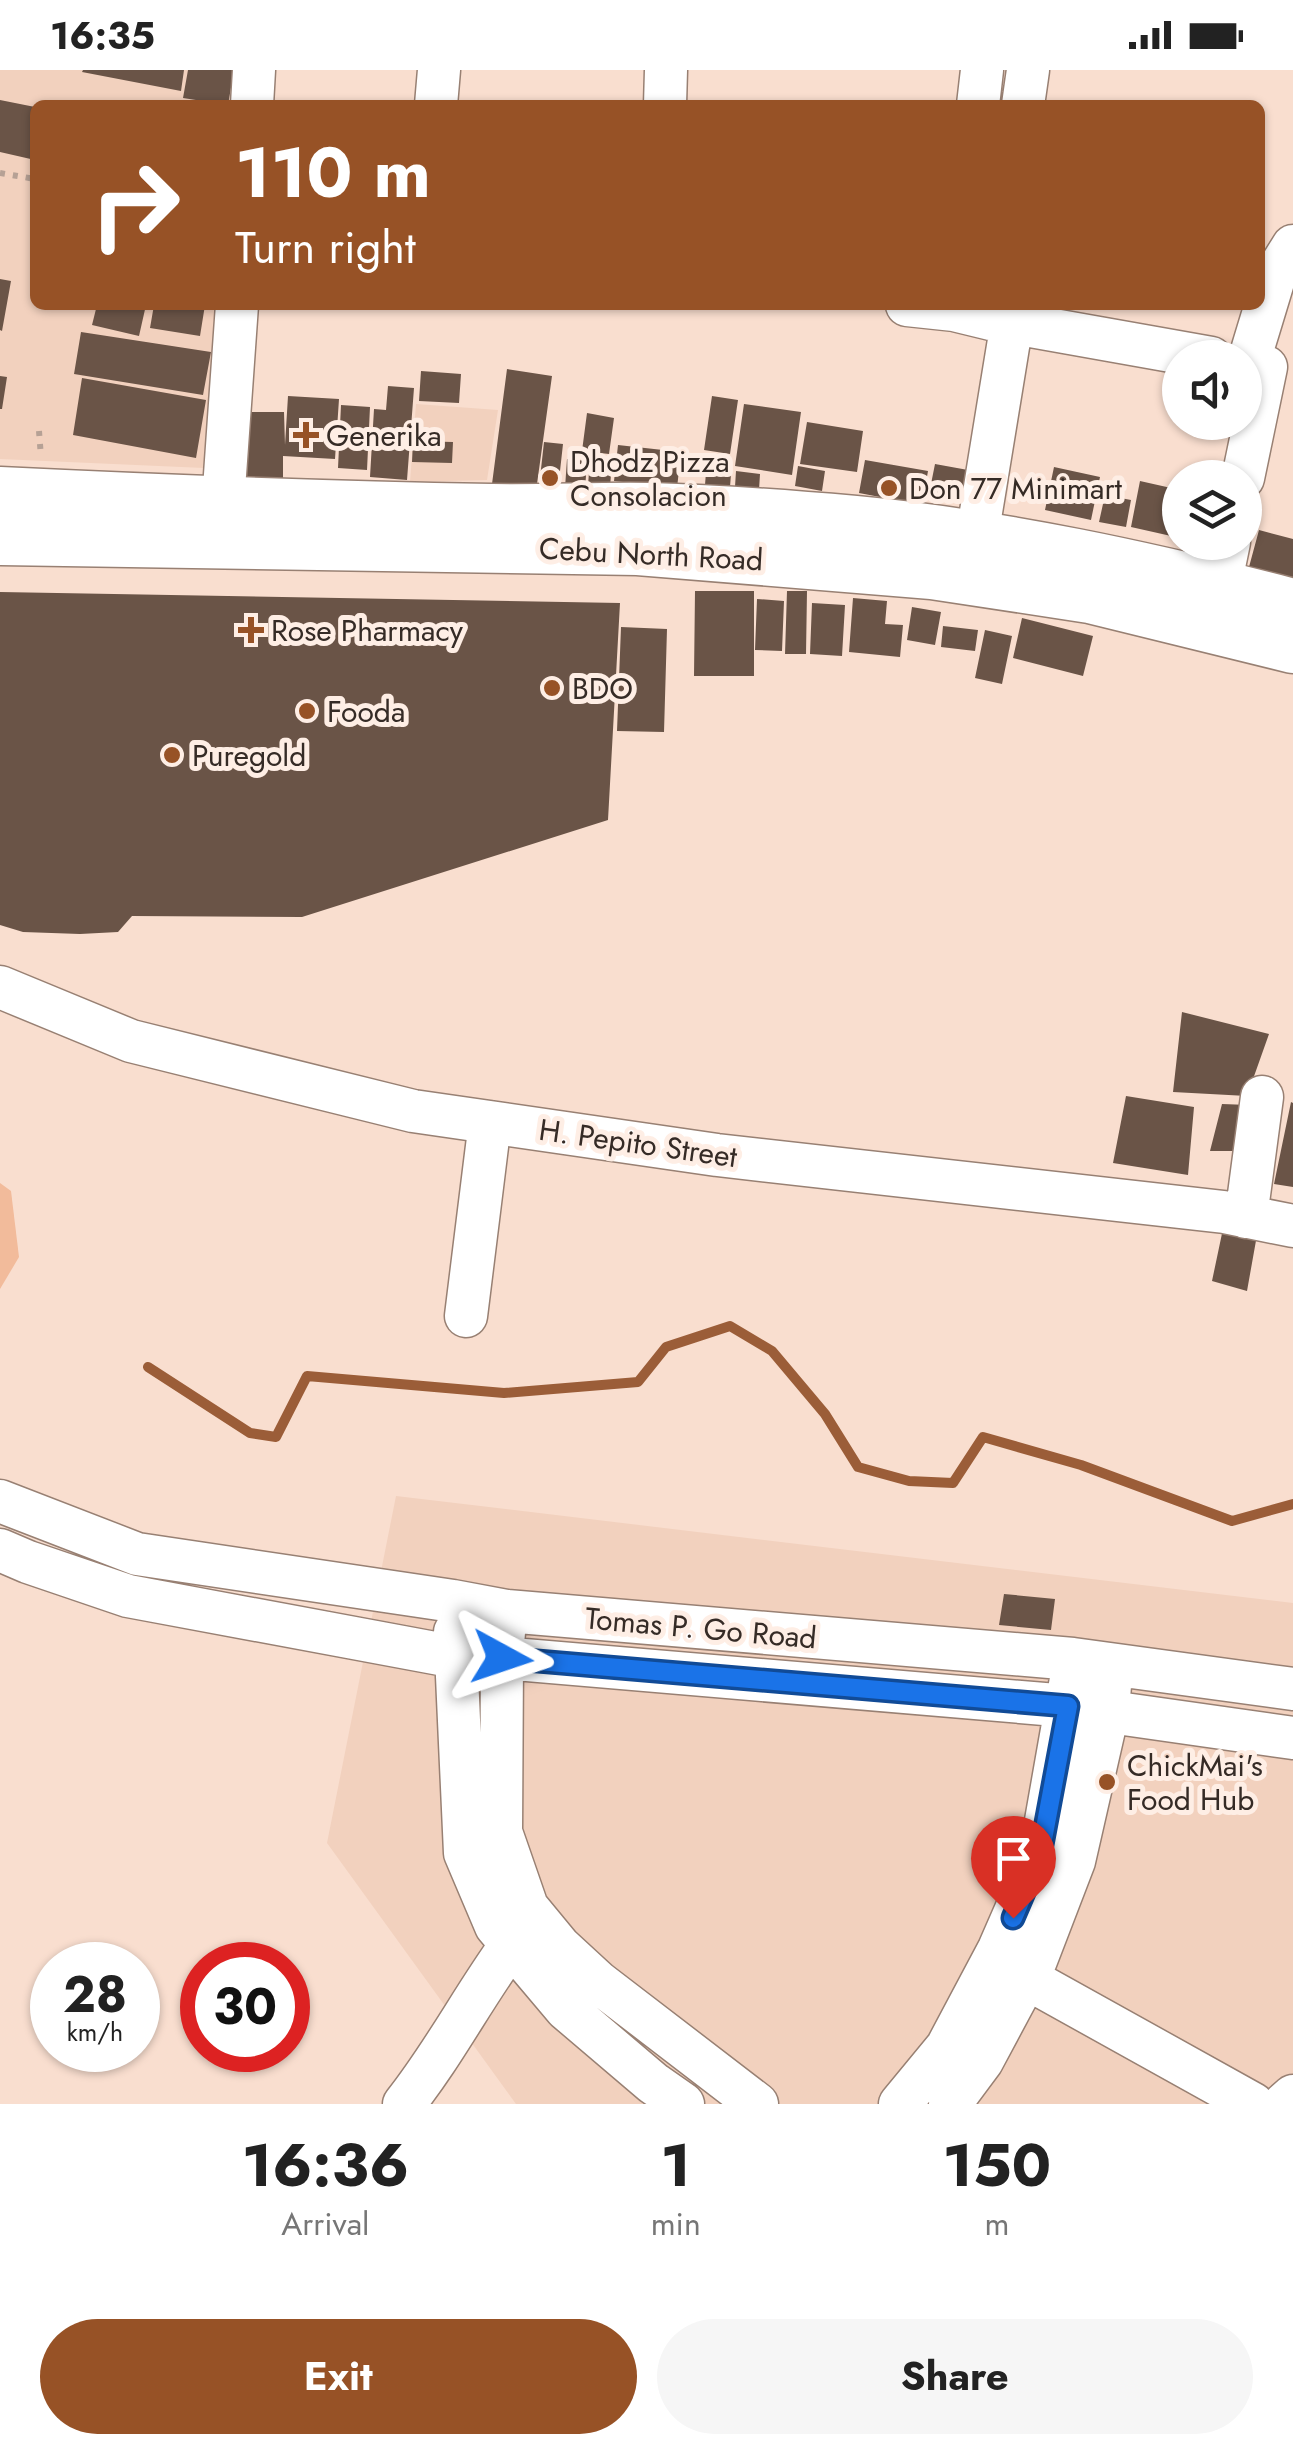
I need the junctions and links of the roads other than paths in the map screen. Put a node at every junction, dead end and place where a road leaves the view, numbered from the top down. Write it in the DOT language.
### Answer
graph roads {
  1 [pos="254,70"];
  2 [pos="439,70"];
  3 [pos="666,70"];
  4 [pos="982,70"];
  5 [pos="1028,70"];
  6 [pos="252,100"];
  7 [pos="436,100"];
  8 [pos="664,100"];
  9 [pos="979,100"];
  10 [pos="1024,100"];
  11 [pos="1293,246"];
  12 [pos="236,310"];
  13 [pos="981,312"];
  14 [pos="1258,340"];
  15 [pos="1162,347"];
  16 [pos="0,493"];
  17 [pos="222,502"];
  18 [pos="0,538"];
  19 [pos="973,558"];
  20 [pos="1225,564"];
  21 [pos="1293,605"];
  22 [pos="1293,647"];
  23 [pos="0,987"];
  24 [pos="1262,1097"];
  25 [pos="490,1122"];
  26 [pos="1246,1216"];
  27 [pos="1293,1226"];
  28 [pos="466,1316"];
  29 [pos="0,1502"];
  30 [pos="0,1550"];
  31 [pos="453,1601"];
  32 [pos="507,1612"];
  33 [pos="456,1658"];
  34 [pos="502,1658"];
  35 [pos="1093,1661"];
  36 [pos="1293,1690"];
  37 [pos="1088,1709"];
  38 [pos="1293,1738"];
  39 [pos="511,1945"];
  40 [pos="1010,1968"];
  41 [pos="1293,2096"];
  42 [pos="404,2104"];
  43 [pos="684,2104"];
  44 [pos="757,2104"];
  45 [pos="900,2104"];
  46 [pos="950,2104"];
  47 [pos="1254,2104"];
  48 [pos="1284,2104"];
  1 -- 6 [label="street"];
  2 -- 7 [label="street"];
  3 -- 8 [label="street"];
  4 -- 9 [label="street"];
  5 -- 10 [label="street"];
  11 -- 14 [label="street"];
  12 -- 17 [label="street"];
  13 -- 15 [label="street"];
  13 -- 19 [label="street"];
  16 -- 17 [label="main road, Cebu North Road"];
  17 -- 19 [label="main road, Cebu North Road"];
  18 -- 19 [label="main road, Cebu North Road"];
  19 -- 20 [label="main road, Cebu North Road"];
  19 -- 22 [label="main road, Cebu North Road"];
  20 -- 21 [label="main road, Cebu North Road"];
  23 -- 25 [label="street, H. Pepito Street"];
  24 -- 26 [label="street"];
  25 -- 26 [label="street, H. Pepito Street"];
  25 -- 28 [label="street"];
  26 -- 27 [label="street, H. Pepito Street"];
  29 -- 31 [label="street, Tomas P. Go Road"];
  30 -- 33 [label="street, Tomas P. Go Road"];
  31 -- 32 [label="street, Tomas P. Go Road"];
  31 -- 33 [label="street"];
  32 -- 34 [label="street"];
  32 -- 35 [label="street, Tomas P. Go Road"];
  33 -- 34 [label="street, Tomas P. Go Road"];
  33 -- 39 [label="street"];
  34 -- 37 [label="street, Tomas P. Go Road"];
  34 -- 44 [label="street"];
  35 -- 36 [label="street, Tomas P. Go Road"];
  35 -- 37 [label="street"];
  37 -- 38 [label="street, Tomas P. Go Road"];
  37 -- 40 [label="street"];
  39 -- 42 [label="street"];
  39 -- 43 [label="street"];
  40 -- 45 [label="street"];
  40 -- 46 [label="street"];
  40 -- 47 [label="street"];
  41 -- 48 [label="street"];
}
